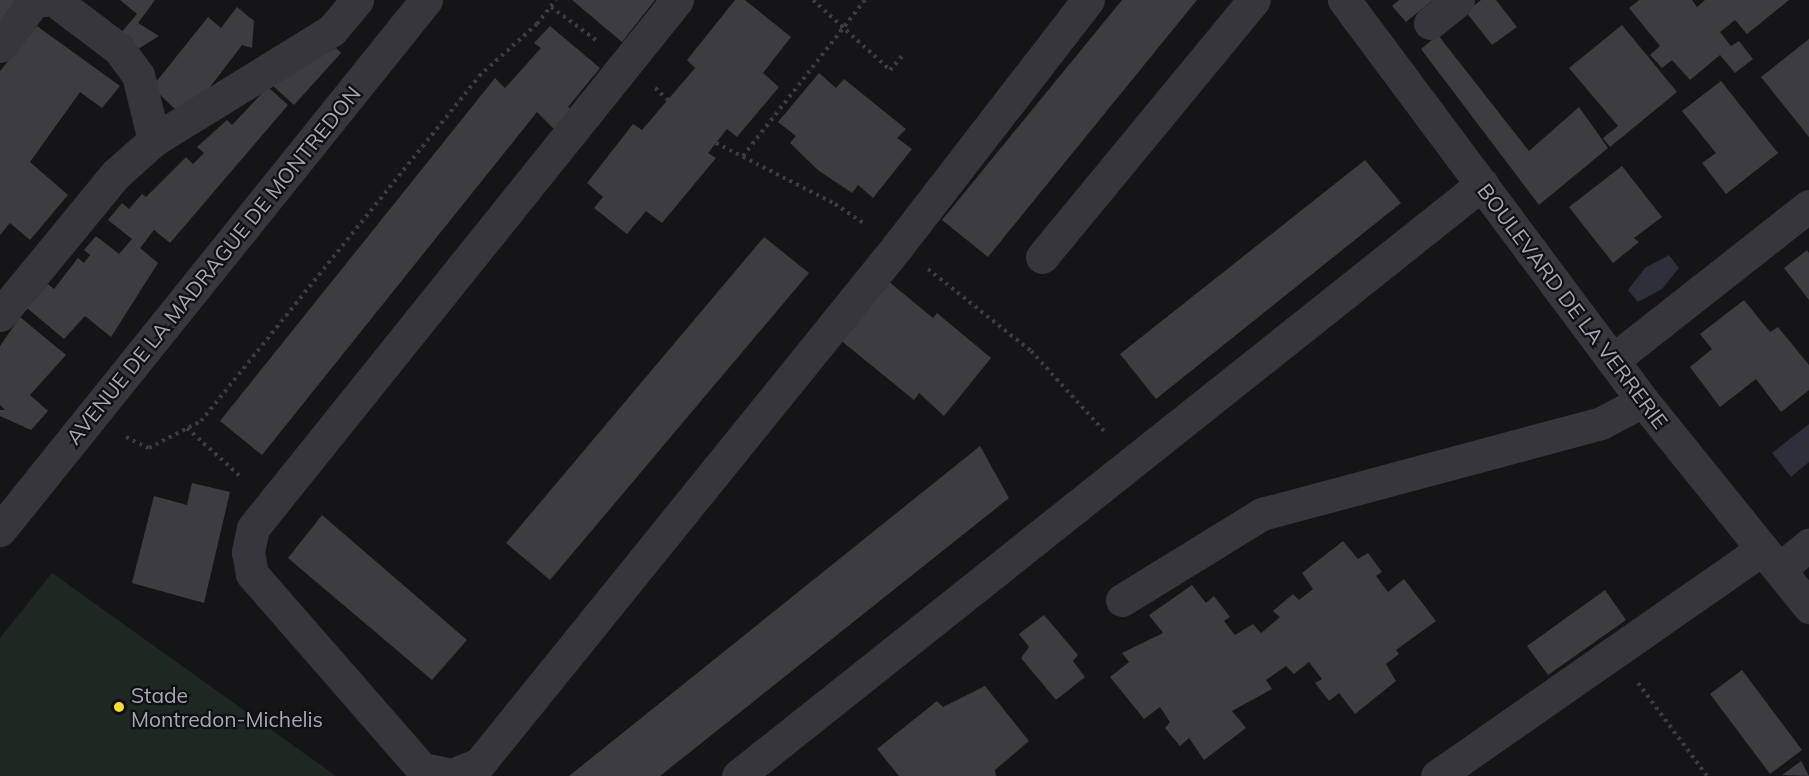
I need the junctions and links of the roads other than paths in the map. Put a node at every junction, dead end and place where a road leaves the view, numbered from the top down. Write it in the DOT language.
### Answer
graph roads {
  1 [pos="44,0"];
  2 [pos="54,0"];
  3 [pos="357,0"];
  4 [pos="426,0"];
  5 [pos="677,0"];
  6 [pos="1088,0"];
  7 [pos="1254,0"];
  8 [pos="1344,0"];
  9 [pos="1458,0"];
  10 [pos="1430,23"];
  11 [pos="0,46"];
  12 [pos="154,140"];
  13 [pos="1482,184"];
  14 [pos="1809,206"];
  15 [pos="1042,257"];
  16 [pos="0,315"];
  17 [pos="1612,360"];
  18 [pos="1643,401"];
  19 [pos="0,530"];
  20 [pos="1809,545"];
  21 [pos="1771,559"];
  22 [pos="1122,600"];
  23 [pos="1809,607"];
  24 [pos="1443,774"];
  25 [pos="738,776"];
  1 -- 11 [label="street"];
  2 -- 12 [label="street"];
  3 -- 12 [label="street"];
  4 -- 19 [label="street, AVENUE DE LA MADRAGUE DE MONTREDON"];
  5 -- 6 [label="street"];
  7 -- 15 [label="street"];
  8 -- 13 [label="street, BOULEVARD DE LA VERRERIE"];
  9 -- 10 [label="street"];
  12 -- 16 [label="street"];
  13 -- 17 [label="street, BOULEVARD DE LA VERRERIE"];
  13 -- 25 [label="street"];
  14 -- 17 [label="street"];
  17 -- 18 [label="street, BOULEVARD DE LA VERRERIE"];
  18 -- 21 [label="street, BOULEVARD DE LA VERRERIE"];
  18 -- 22 [label="street"];
  20 -- 21 [label="street"];
  21 -- 23 [label="street, BOULEVARD DE LA VERRERIE"];
  21 -- 24 [label="street"];
}
